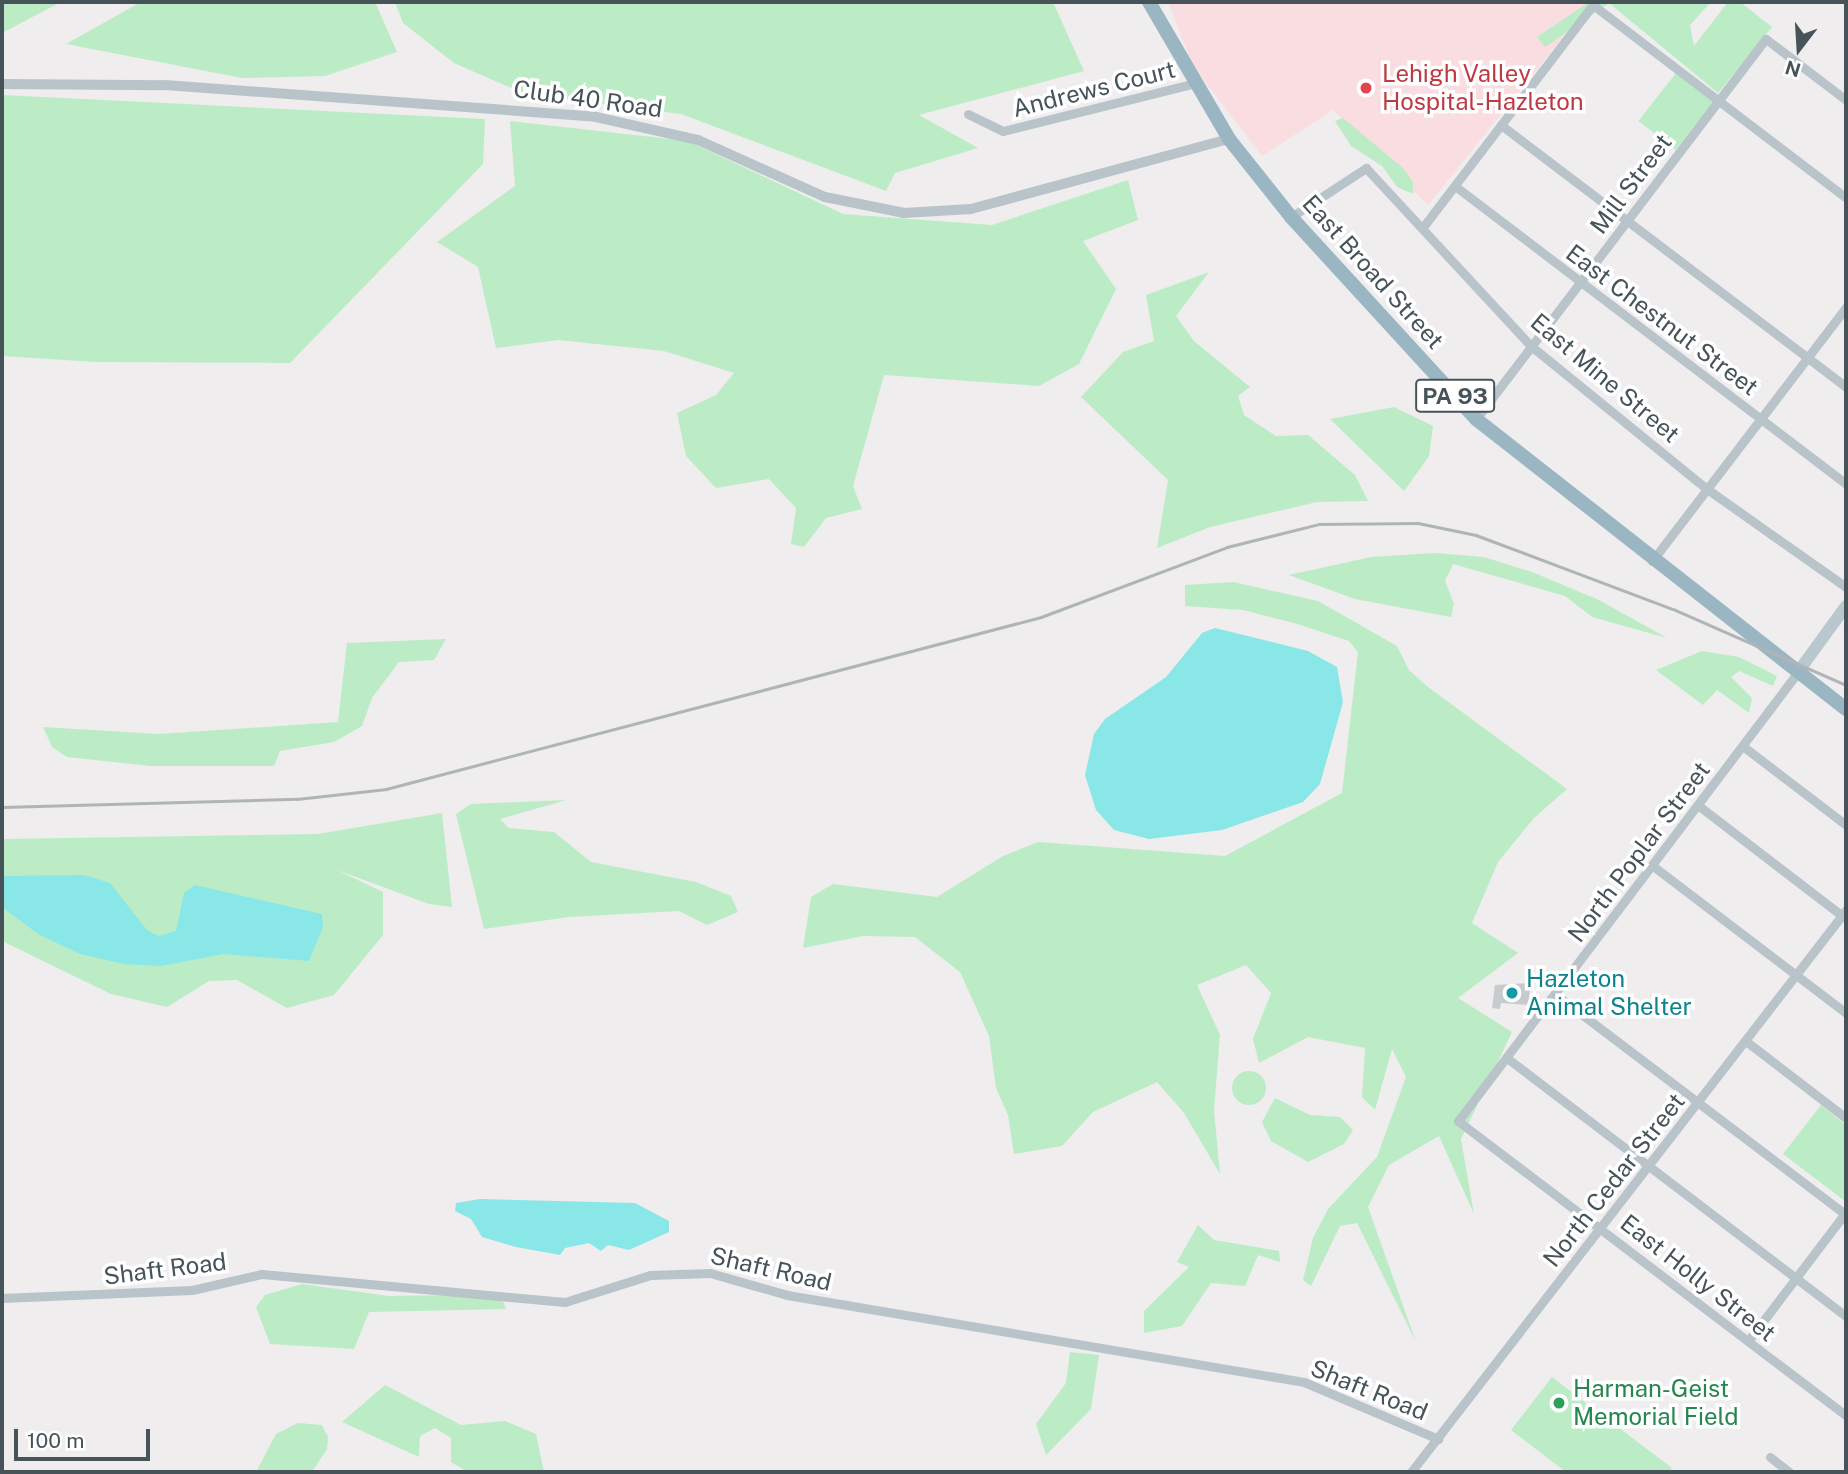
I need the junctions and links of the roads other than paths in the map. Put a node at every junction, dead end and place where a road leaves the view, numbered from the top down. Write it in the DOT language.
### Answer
graph roads {
  1 [pos="1149,2"];
  2 [pos="2,84"];
  3 [pos="1192,84"];
  4 [pos="1846,100"];
  5 [pos="1719,101"];
  6 [pos="968,114"];
  7 [pos="1501,125"];
  8 [pos="1229,139"];
  9 [pos="1455,186"];
  10 [pos="1846,198"];
  11 [pos="1291,216"];
  12 [pos="1627,221"];
  13 [pos="1423,227"];
  14 [pos="1580,282"];
  15 [pos="1846,307"];
  16 [pos="1531,346"];
  17 [pos="1808,358"];
  18 [pos="1846,387"];
  19 [pos="1476,419"];
  20 [pos="1761,419"];
  21 [pos="1846,484"];
  22 [pos="1707,489"];
  23 [pos="1652,561"];
  24 [pos="1846,587"];
  25 [pos="1846,606"];
  26 [pos="1798,673"];
  27 [pos="1846,709"];
  28 [pos="1744,747"];
  29 [pos="1699,806"];
  30 [pos="1846,825"];
  31 [pos="1653,866"];
  32 [pos="1845,915"];
  33 [pos="1797,976"];
  34 [pos="1555,994"];
  35 [pos="1846,1013"];
  36 [pos="1747,1042"];
  37 [pos="1507,1058"];
  38 [pos="1698,1102"];
  39 [pos="1846,1118"];
  40 [pos="1458,1121"];
  41 [pos="1650,1167"];
  42 [pos="1846,1214"];
  43 [pos="1601,1228"];
  44 [pos="1796,1278"];
  45 [pos="2,1298"];
  46 [pos="1846,1316"];
  47 [pos="1748,1341"];
  48 [pos="1846,1416"];
  49 [pos="1438,1438"];
  50 [pos="1770,1457"];
  51 [pos="1411,1472"];
  52 [pos="1789,1472"];
  1 -- 3 [label="highway, East Broad Street / PA 93"];
  2 -- 8 [label="street, Club 40 Road"];
  3 -- 6 [label="street, Andrews Court"];
  3 -- 8 [label="highway, East Broad Street / PA 93"];
  4 -- 5 [label="street, Mill Street"];
  5 -- 7 [label="street"];
  5 -- 10 [label="street"];
  5 -- 12 [label="street, Mill Street"];
  7 -- 9 [label="street"];
  7 -- 12 [label="street"];
  8 -- 11 [label="highway, East Broad Street / PA 93"];
  9 -- 13 [label="street"];
  9 -- 14 [label="street, East Chestnut Street"];
  11 -- 13 [label="street, East Mine Street"];
  11 -- 19 [label="highway, East Broad Street / PA 93"];
  12 -- 14 [label="street, Mill Street"];
  12 -- 17 [label="street"];
  13 -- 16 [label="street, East Mine Street"];
  14 -- 16 [label="street, Mill Street"];
  14 -- 20 [label="street, East Chestnut Street"];
  15 -- 17 [label="street"];
  16 -- 19 [label="street, Mill Street"];
  16 -- 22 [label="street, East Mine Street"];
  17 -- 18 [label="street"];
  17 -- 20 [label="street"];
  19 -- 23 [label="highway, East Broad Street / PA 93"];
  20 -- 21 [label="street, East Chestnut Street"];
  20 -- 22 [label="street"];
  22 -- 23 [label="street"];
  22 -- 24 [label="street, East Mine Street"];
  23 -- 26 [label="highway, East Broad Street / PA 93"];
  25 -- 26 [label="main road"];
  26 -- 27 [label="highway, East Broad Street / PA 93"];
  26 -- 28 [label="street, North Poplar Street"];
  28 -- 29 [label="street, North Poplar Street"];
  28 -- 30 [label="street"];
  29 -- 31 [label="street, North Poplar Street"];
  29 -- 32 [label="street"];
  31 -- 33 [label="street"];
  31 -- 34 [label="street, North Poplar Street"];
  32 -- 33 [label="street, North Cedar Street"];
  33 -- 35 [label="street"];
  33 -- 36 [label="street, North Cedar Street"];
  34 -- 37 [label="street, North Poplar Street"];
  34 -- 38 [label="street"];
  36 -- 38 [label="street, North Cedar Street"];
  36 -- 39 [label="street"];
  37 -- 40 [label="street, North Poplar Street"];
  37 -- 41 [label="street"];
  38 -- 41 [label="street, North Cedar Street"];
  38 -- 42 [label="street"];
  40 -- 43 [label="street, East Holly Street"];
  41 -- 43 [label="street, North Cedar Street"];
  41 -- 44 [label="street"];
  42 -- 44 [label="street"];
  43 -- 47 [label="street, East Holly Street"];
  43 -- 49 [label="street, North Cedar Street"];
  44 -- 46 [label="street"];
  44 -- 47 [label="street"];
  45 -- 49 [label="street, Shaft Road"];
  47 -- 48 [label="street, East Holly Street"];
  49 -- 51 [label="street, North Cedar Street"];
  50 -- 52 [label="street"];
}
